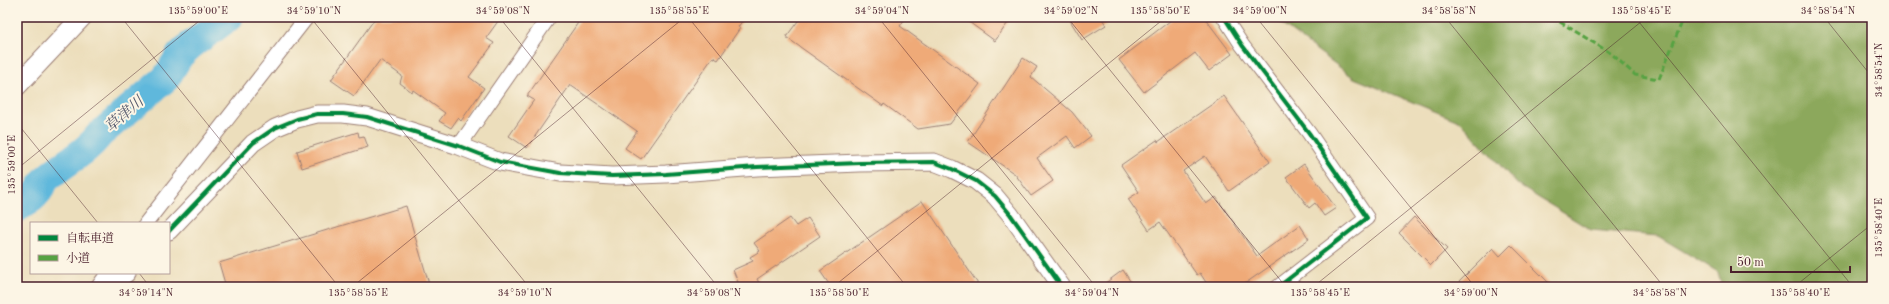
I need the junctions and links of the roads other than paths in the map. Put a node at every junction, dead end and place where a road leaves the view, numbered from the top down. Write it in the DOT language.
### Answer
graph roads {
  1 [pos="82,17"];
  2 [pos="307,17"];
  3 [pos="549,17"];
  4 [pos="1224,17"];
  5 [pos="17,86"];
  6 [pos="459,146"];
  7 [pos="147,222"];
  8 [pos="170,230"];
  9 [pos="107,274"];
  10 [pos="126,274"];
  11 [pos="98,287"];
  12 [pos="108,287"];
  13 [pos="1062,287"];
  14 [pos="1278,287"];
  1 -- 5 [label="main road"];
  2 -- 7 [label="street"];
  3 -- 6 [label="street"];
  4 -- 14 [label="street"];
  6 -- 8 [label="street"];
  6 -- 13 [label="street"];
  9 -- 11 [label="street"];
  10 -- 12 [label="street"];
}
